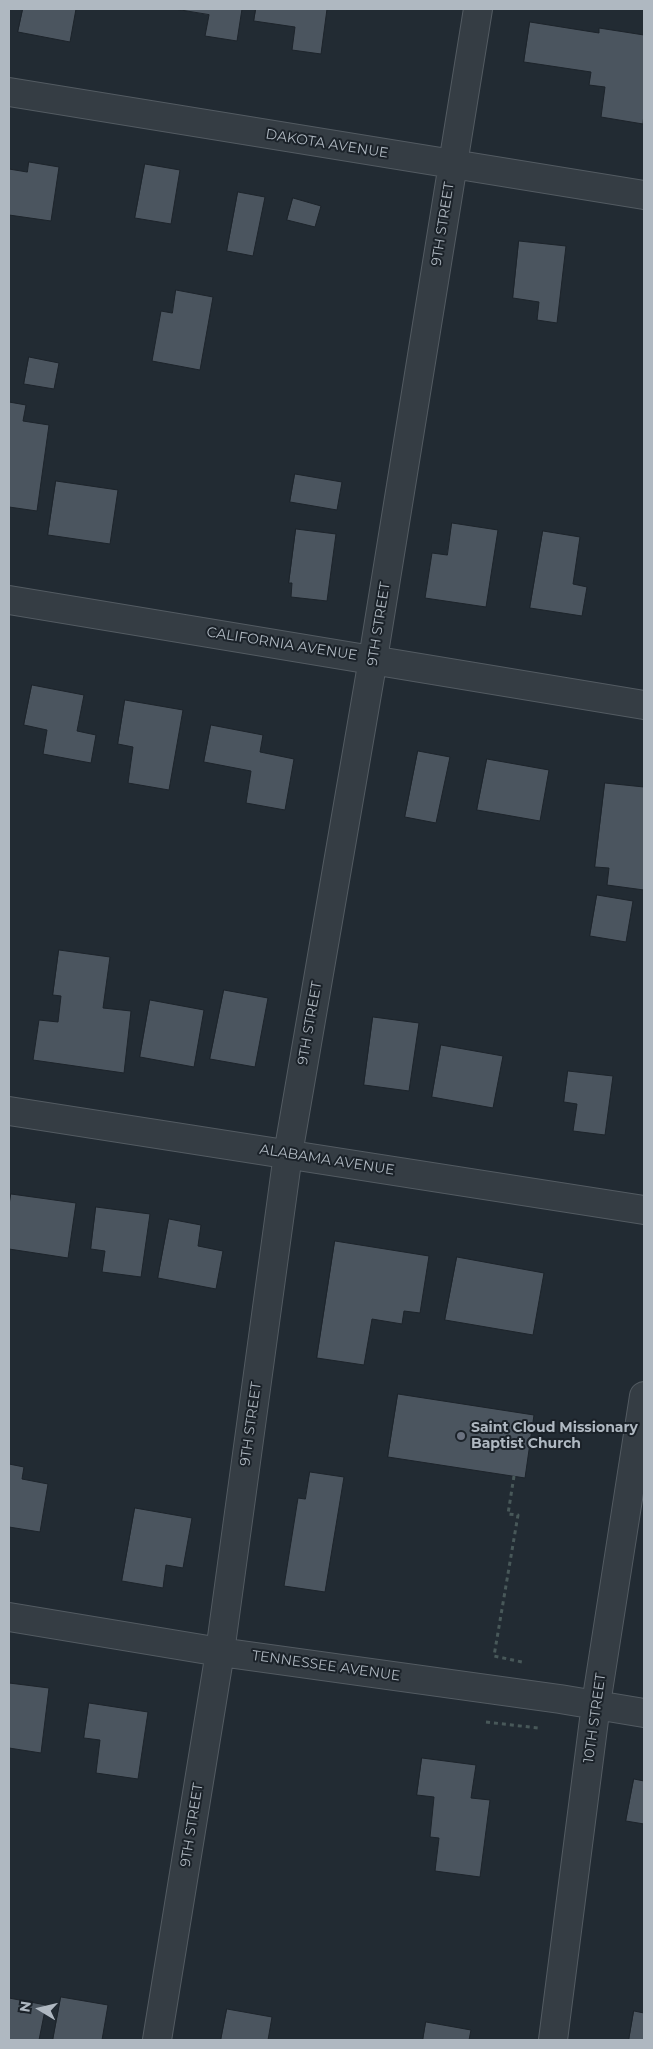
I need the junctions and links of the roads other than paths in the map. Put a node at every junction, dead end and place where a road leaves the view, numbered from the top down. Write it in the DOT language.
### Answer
graph roads {
  1 [pos="478,9"];
  2 [pos="9,92"];
  3 [pos="453,164"];
  4 [pos="644,195"];
  5 [pos="9,600"];
  6 [pos="373,658"];
  7 [pos="644,705"];
  8 [pos="9,1111"];
  9 [pos="288,1154"];
  10 [pos="644,1210"];
  11 [pos="644,1396"];
  12 [pos="9,1617"];
  13 [pos="220,1652"];
  14 [pos="596,1704"];
  15 [pos="644,1712"];
  16 [pos="157,2040"];
  17 [pos="552,2040"];
  1 -- 3 [label="street, 9TH STREET"];
  2 -- 3 [label="street, DAKOTA AVENUE"];
  3 -- 4 [label="street, DAKOTA AVENUE"];
  3 -- 6 [label="street, 9TH STREET"];
  5 -- 6 [label="street, CALIFORNIA AVENUE"];
  6 -- 7 [label="street, CALIFORNIA AVENUE"];
  6 -- 9 [label="street, 9TH STREET"];
  8 -- 9 [label="street, ALABAMA AVENUE"];
  9 -- 10 [label="street, ALABAMA AVENUE"];
  9 -- 13 [label="street, 9TH STREET"];
  11 -- 14 [label="street, 10TH STREET"];
  12 -- 13 [label="street, TENNESSEE AVENUE"];
  13 -- 14 [label="street, TENNESSEE AVENUE"];
  13 -- 16 [label="street, 9TH STREET"];
  14 -- 15 [label="street, TENNESSEE AVENUE"];
  14 -- 17 [label="street, 10TH STREET"];
}
